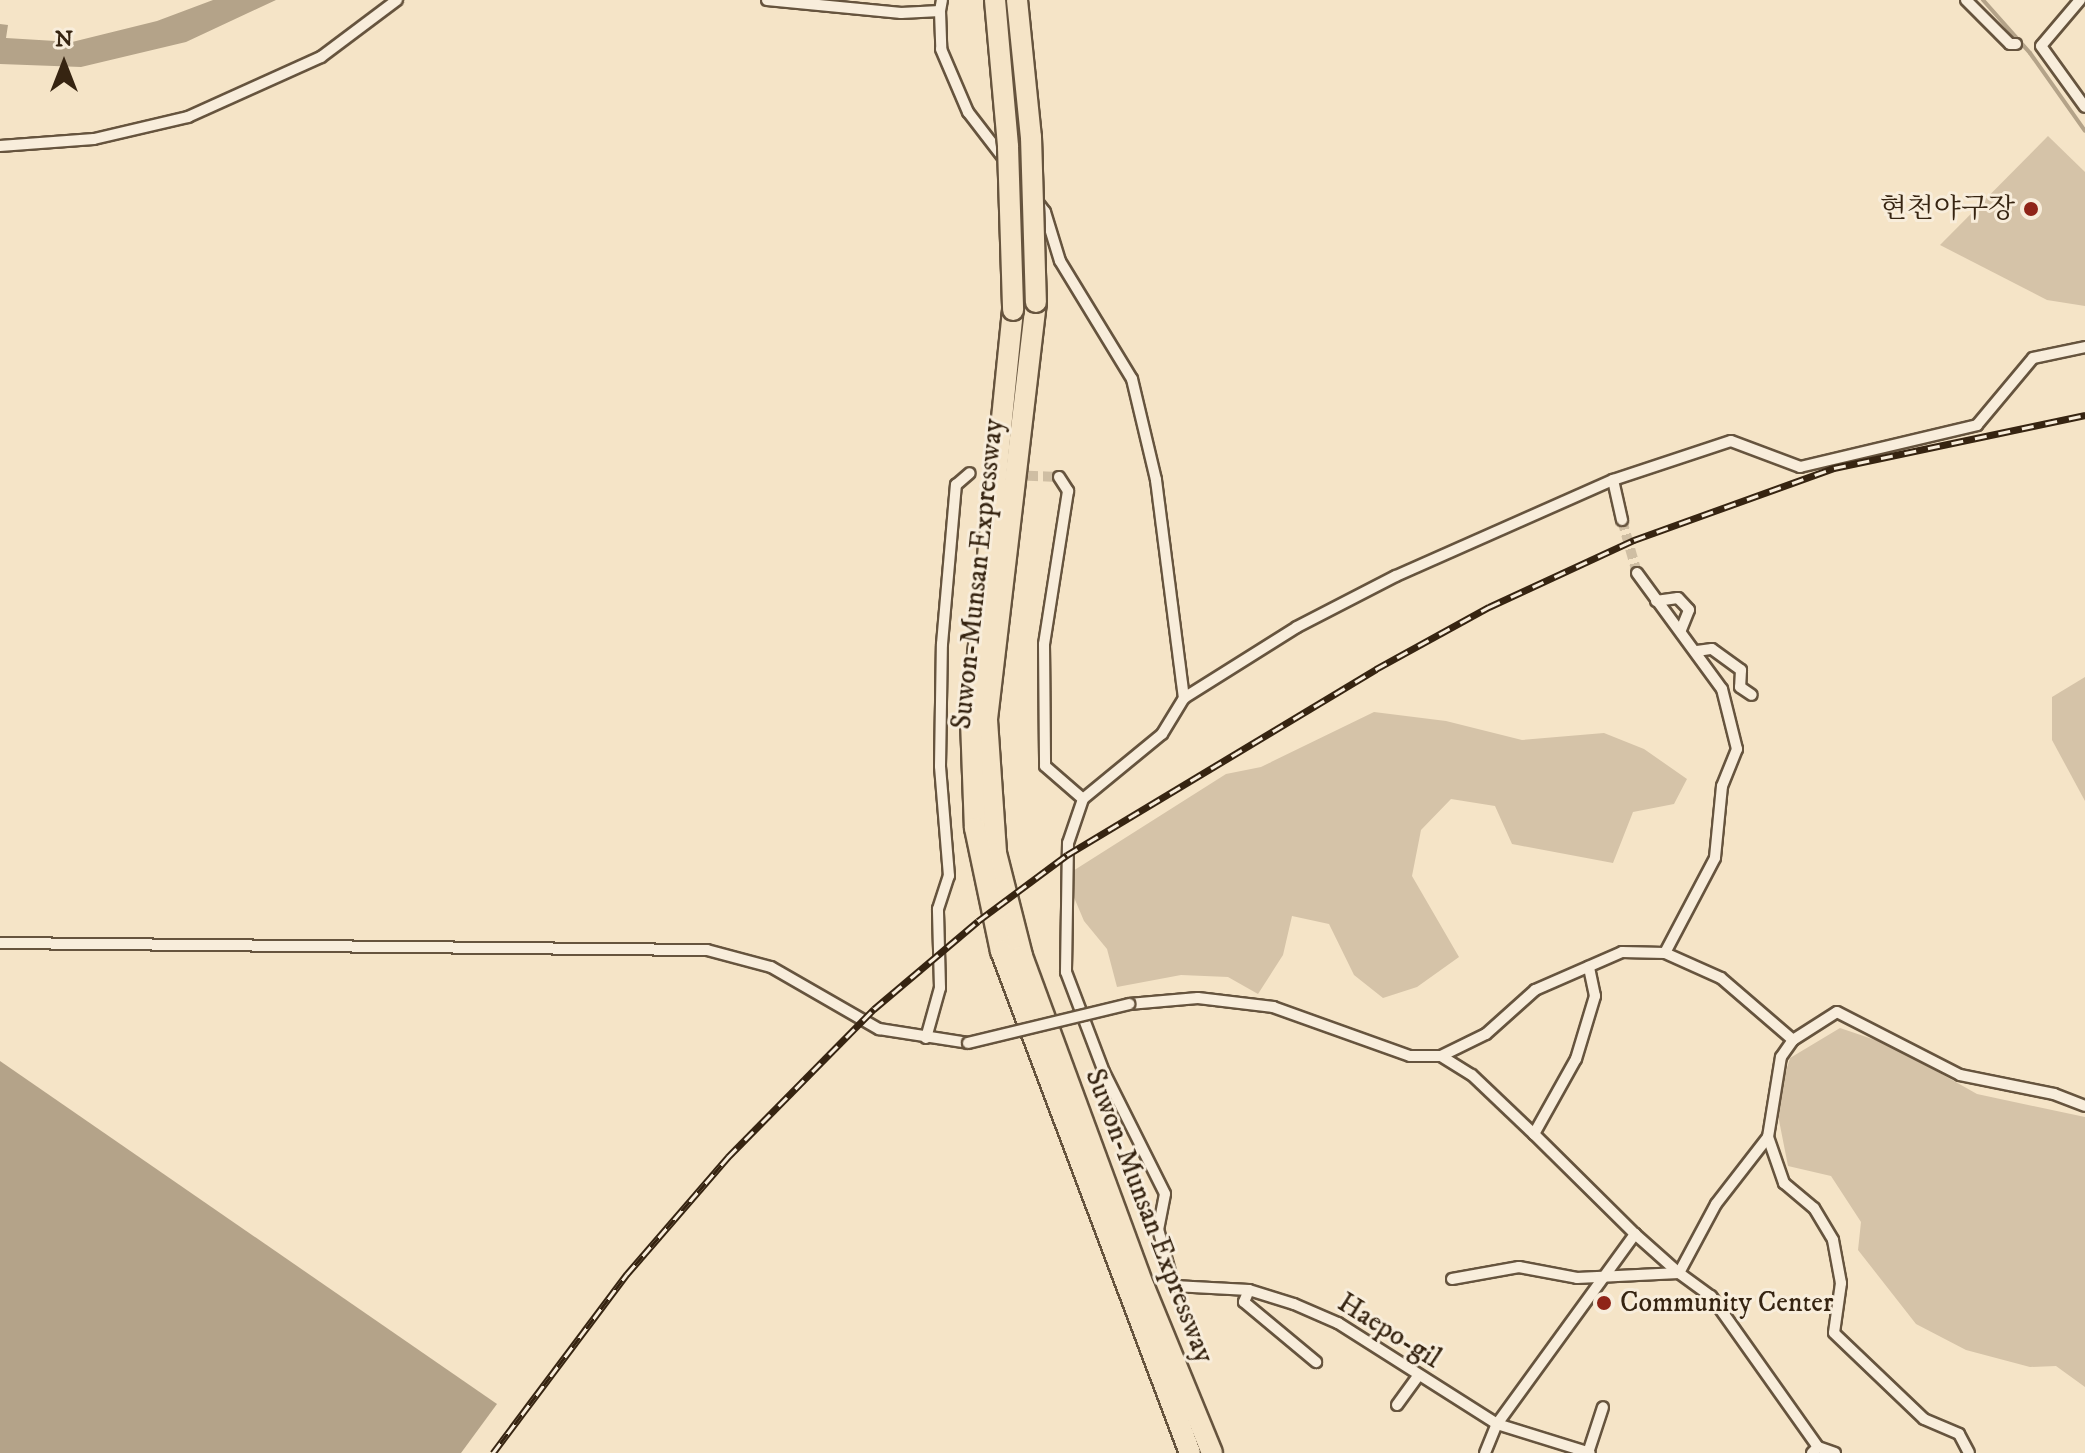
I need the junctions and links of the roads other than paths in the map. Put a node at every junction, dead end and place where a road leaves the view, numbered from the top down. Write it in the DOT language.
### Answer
graph roads {
  1 [pos="397,0"];
  2 [pos="767,0"];
  3 [pos="995,0"];
  4 [pos="1017,0"];
  5 [pos="1966,0"];
  6 [pos="2080,0"];
  7 [pos="941,6"];
  8 [pos="2016,44"];
  9 [pos="2085,107"];
  10 [pos="0,146"];
  11 [pos="2085,347"];
  12 [pos="970,473"];
  13 [pos="1059,477"];
  14 [pos="1613,480"];
  15 [pos="1622,520"];
  16 [pos="1637,573"];
  17 [pos="1656,601"];
  18 [pos="1681,630"];
  19 [pos="1697,651"];
  20 [pos="1752,695"];
  21 [pos="1184,698"];
  22 [pos="1083,799"];
  23 [pos="0,943"];
  24 [pos="1665,953"];
  25 [pos="1589,967"];
  26 [pos="926,1038"];
  27 [pos="1793,1040"];
  28 [pos="1441,1056"];
  29 [pos="2085,1106"];
  30 [pos="1534,1134"];
  31 [pos="1768,1137"];
  32 [pos="1635,1234"];
  33 [pos="1679,1273"];
  34 [pos="1604,1277"];
  35 [pos="1452,1279"];
  36 [pos="1249,1290"];
  37 [pos="1316,1362"];
  38 [pos="1417,1377"];
  39 [pos="1397,1405"];
  40 [pos="1603,1407"];
  41 [pos="1497,1424"];
  42 [pos="1815,1450"];
  43 [pos="1190,1453"];
  44 [pos="1212,1453"];
  45 [pos="1485,1453"];
  46 [pos="1589,1453"];
  47 [pos="1835,1453"];
  48 [pos="1969,1453"];
  1 -- 10 [label="street"];
  2 -- 7 [label="street"];
  3 -- 43 [label="highway, Suwon-Munsan Expressway, bridge"];
  4 -- 44 [label="highway, Suwon-Munsan Expressway, bridge"];
  5 -- 8 [label="street"];
  6 -- 9 [label="street"];
  7 -- 21 [label="street"];
  11 -- 14 [label="street"];
  12 -- 26 [label="street"];
  13 -- 22 [label="street"];
  14 -- 15 [label="street"];
  14 -- 21 [label="street"];
  16 -- 17 [label="street"];
  17 -- 18 [label="street"];
  17 -- 18 [label="street"];
  18 -- 19 [label="street"];
  19 -- 20 [label="street"];
  19 -- 24 [label="street"];
  21 -- 22 [label="street"];
  22 -- 36 [label="street, Haepo-gil"];
  23 -- 26 [label="street"];
  24 -- 25 [label="street"];
  24 -- 27 [label="street"];
  25 -- 28 [label="street"];
  25 -- 30 [label="street"];
  26 -- 28 [label="street, bridge"];
  27 -- 29 [label="street"];
  27 -- 31 [label="street"];
  28 -- 30 [label="street"];
  30 -- 32 [label="street"];
  31 -- 33 [label="street"];
  31 -- 48 [label="street"];
  32 -- 33 [label="street"];
  32 -- 34 [label="street"];
  33 -- 34 [label="street"];
  33 -- 42 [label="street"];
  34 -- 35 [label="street"];
  34 -- 41 [label="street"];
  36 -- 37 [label="street"];
  36 -- 38 [label="street, Haepo-gil"];
  38 -- 39 [label="street"];
  38 -- 41 [label="street, Haepo-gil"];
  40 -- 46 [label="street"];
  41 -- 45 [label="street"];
  41 -- 46 [label="street, Haepo-gil"];
  42 -- 47 [label="street"];
}
